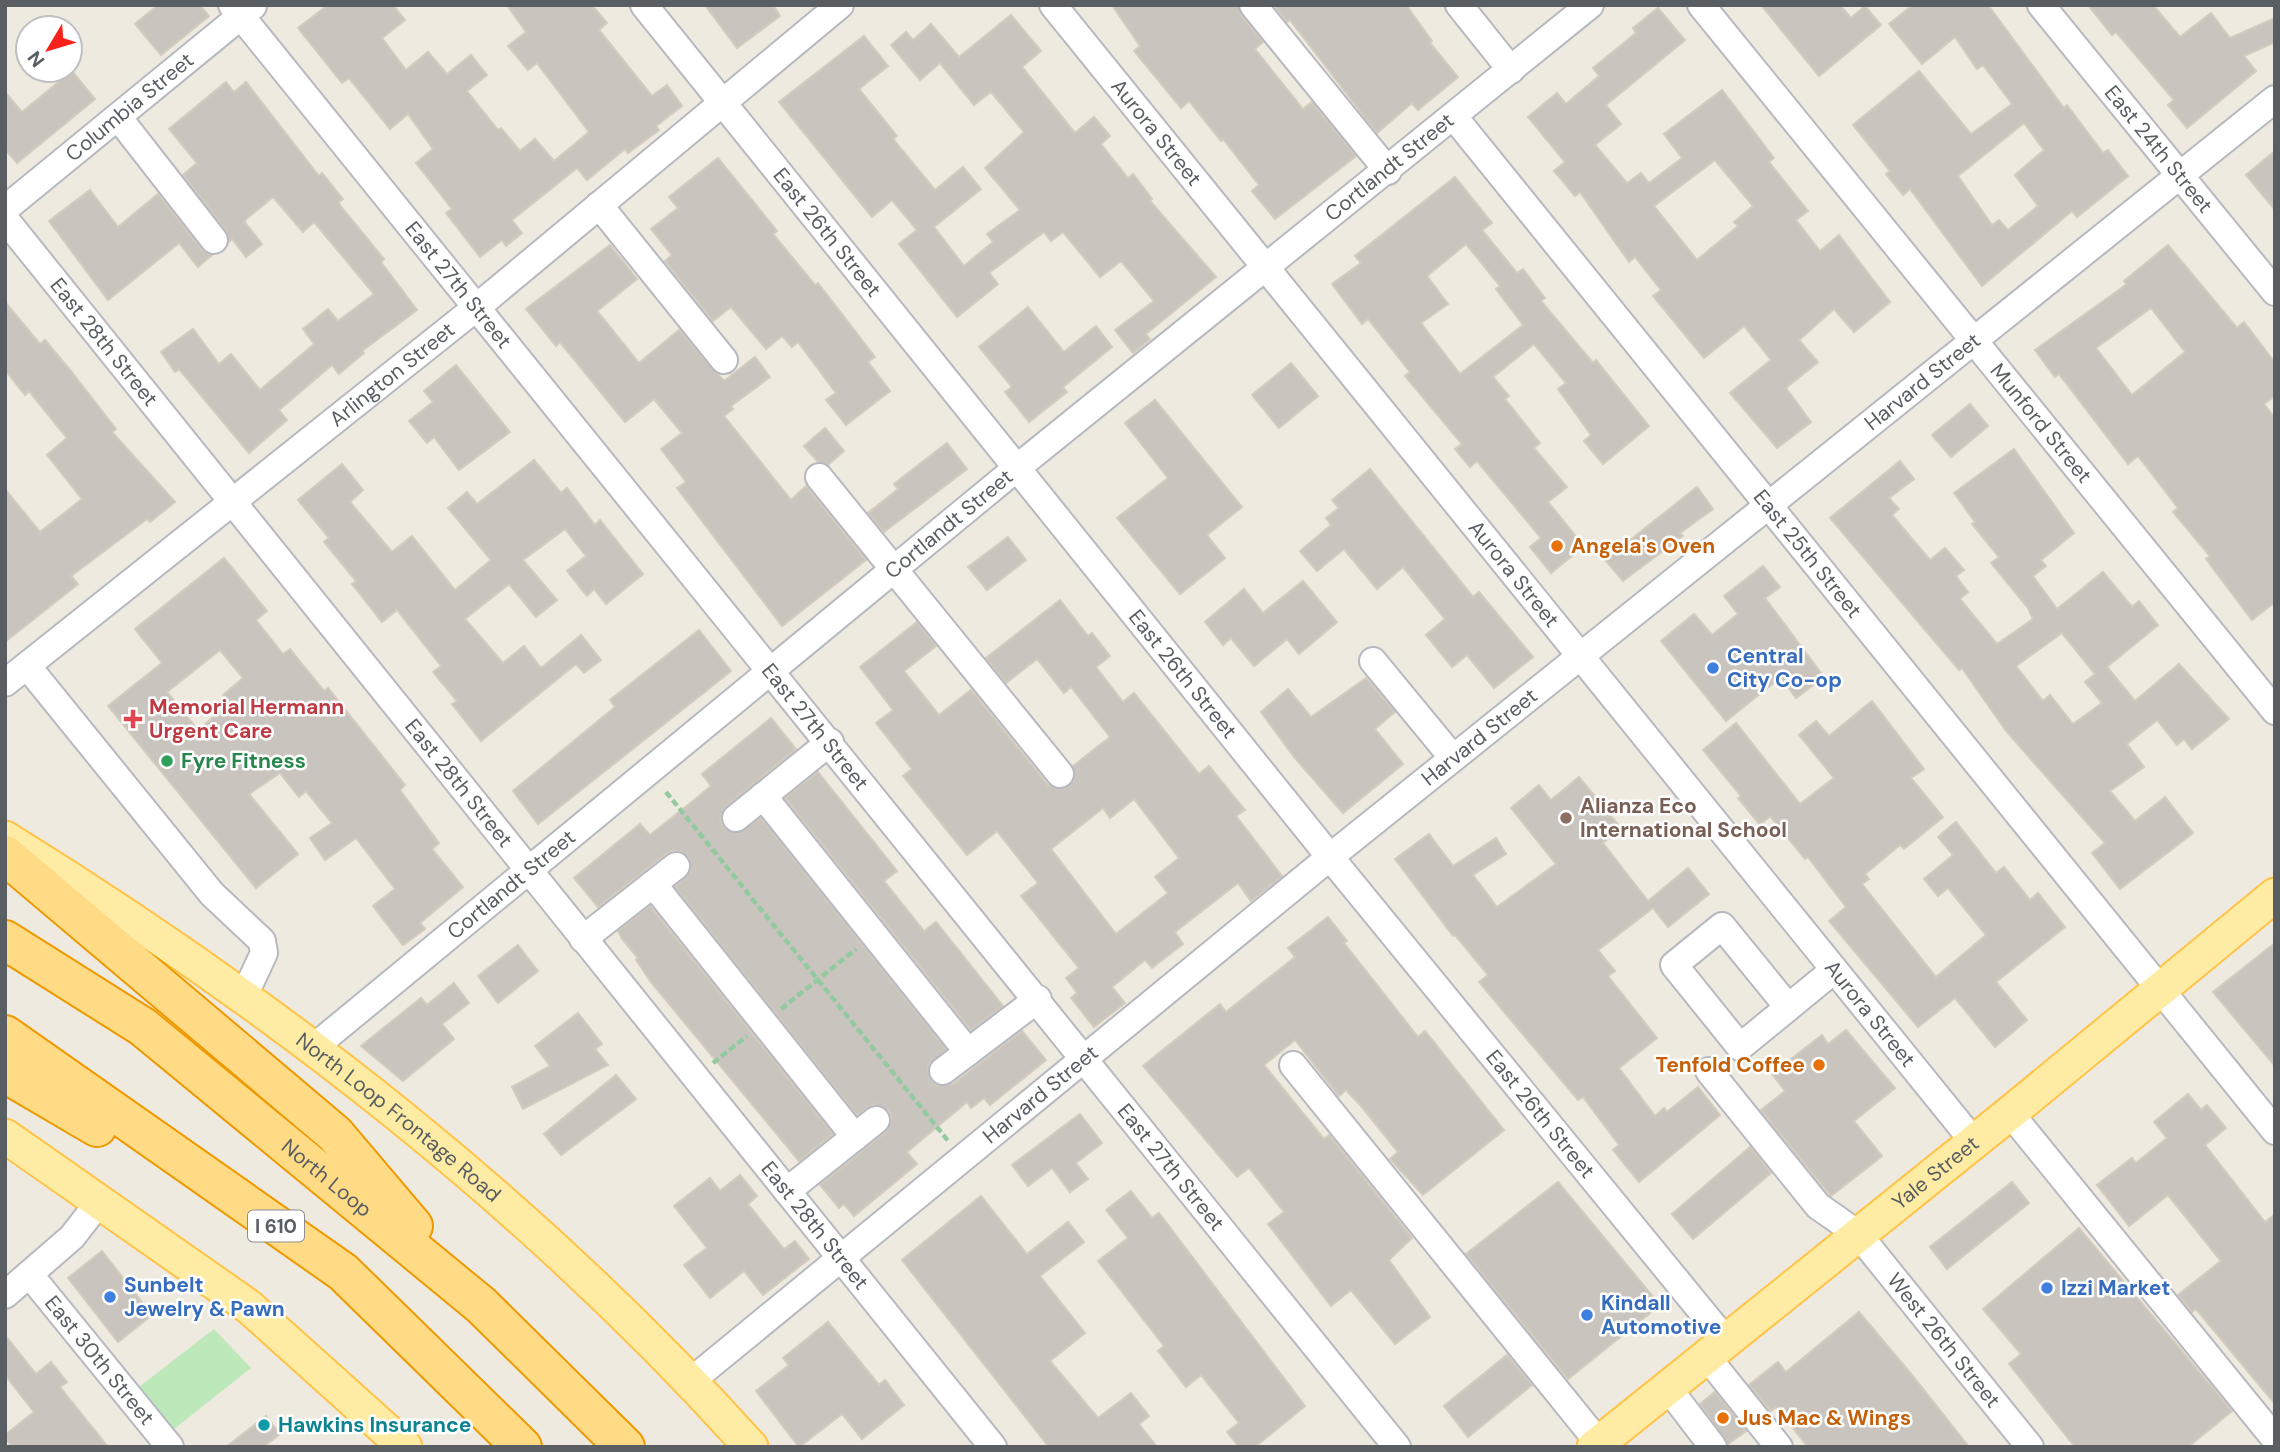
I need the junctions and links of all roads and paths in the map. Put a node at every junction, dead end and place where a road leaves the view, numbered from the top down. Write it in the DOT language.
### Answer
graph roads {
  1 [pos="644,5"];
  2 [pos="840,5"];
  3 [pos="1053,5"];
  4 [pos="1253,5"];
  5 [pos="1459,5"];
  6 [pos="1590,5"];
  7 [pos="1701,5"];
  8 [pos="2041,5"];
  9 [pos="243,9"];
  10 [pos="1511,71"];
  11 [pos="2275,99"];
  12 [pos="720,103"];
  13 [pos="118,117"];
  14 [pos="1454,117"];
  15 [pos="1388,171"];
  16 [pos="2181,176"];
  17 [pos="599,205"];
  18 [pos="5,209"];
  19 [pos="5,219"];
  20 [pos="214,240"];
  21 [pos="1266,268"];
  22 [pos="2275,292"];
  23 [pos="477,307"];
  24 [pos="1973,342"];
  25 [pos="724,360"];
  26 [pos="1018,467"];
  27 [pos="819,477"];
  28 [pos="232,503"];
  29 [pos="1766,505"];
  30 [pos="894,570"];
  31 [pos="1580,657"];
  32 [pos="1373,661"];
  33 [pos="28,667"];
  34 [pos="773,671"];
  35 [pos="5,683"];
  36 [pos="2275,711"];
  37 [pos="830,743"];
  38 [pos="1453,758"];
  39 [pos="1060,774"];
  40 [pos="666,792"];
  41 [pos="763,796"];
  42 [pos="736,818"];
  43 [pos="5,838"];
  44 [pos="5,855"];
  45 [pos="1329,857"];
  46 [pos="676,866"];
  47 [pos="529,872"];
  48 [pos="653,884"];
  49 [pos="2275,895"];
  50 [pos="583,939"];
  51 [pos="5,940"];
  52 [pos="1834,970"];
  53 [pos="2160,990"];
  54 [pos="244,996"];
  55 [pos="1038,999"];
  56 [pos="1788,1007"];
  57 [pos="5,1035"];
  58 [pos="313,1048"];
  59 [pos="968,1052"];
  60 [pos="1086,1058"];
  61 [pos="1293,1065"];
  62 [pos="1709,1070"];
  63 [pos="943,1071"];
  64 [pos="5,1073"];
  65 [pos="2010,1113"];
  66 [pos="876,1120"];
  67 [pos="2275,1131"];
  68 [pos="5,1136"];
  69 [pos="855,1137"];
  70 [pos="1974,1142"];
  71 [pos="951,1145"];
  72 [pos="787,1191"];
  73 [pos="100,1201"];
  74 [pos="1858,1234"];
  75 [pos="841,1258"];
  76 [pos="342,1272"];
  77 [pos="30,1275"];
  78 [pos="5,1295"];
  79 [pos="481,1305"];
  80 [pos="1717,1349"];
  81 [pos="691,1381"];
  82 [pos="1668,1388"];
  83 [pos="2275,1439"];
  84 [pos="1596,1445"];
  85 [pos="170,1447"];
  86 [pos="405,1447"];
  87 [pos="522,1447"];
  88 [pos="625,1447"];
  89 [pos="751,1447"];
  90 [pos="993,1447"];
  91 [pos="1397,1447"];
  92 [pos="1713,1447"];
  93 [pos="1779,1447"];
  94 [pos="2030,1447"];
  1 -- 12 [label="street, East 26th Street"];
  2 -- 12 [label="street, Arlington Street"];
  3 -- 21 [label="street, Aurora Street"];
  4 -- 15 [label="street"];
  5 -- 10 [label="street"];
  6 -- 10 [label="street, Cortlandt Street"];
  7 -- 24 [label="street, Munford Street"];
  8 -- 16 [label="street, East 24th Street"];
  9 -- 13 [label="street, Columbia Street"];
  9 -- 23 [label="street, East 27th Street"];
  10 -- 14 [label="street, Cortlandt Street"];
  11 -- 16 [label="street, Harvard Street"];
  12 -- 17 [label="street, Arlington Street"];
  12 -- 26 [label="street, East 26th Street"];
  13 -- 18 [label="street, Columbia Street"];
  13 -- 20 [label="street"];
  14 -- 15 [label="street, Cortlandt Street"];
  14 -- 29 [label="street, East 25th Street"];
  15 -- 21 [label="street, Cortlandt Street"];
  16 -- 22 [label="street, East 24th Street"];
  16 -- 24 [label="street, Harvard Street"];
  17 -- 23 [label="street, Arlington Street"];
  17 -- 25 [label="street"];
  19 -- 28 [label="street, East 28th Street"];
  21 -- 26 [label="street, Cortlandt Street"];
  21 -- 31 [label="street, Aurora Street"];
  23 -- 28 [label="street, Arlington Street"];
  23 -- 34 [label="street, East 27th Street"];
  24 -- 29 [label="street, Harvard Street"];
  24 -- 36 [label="street, Munford Street"];
  26 -- 30 [label="street, Cortlandt Street"];
  26 -- 45 [label="street, East 26th Street"];
  27 -- 30 [label="street"];
  28 -- 33 [label="street, Arlington Street"];
  28 -- 47 [label="street, East 28th Street"];
  29 -- 31 [label="street, Harvard Street"];
  29 -- 53 [label="street, East 25th Street"];
  30 -- 34 [label="street, Cortlandt Street"];
  30 -- 39 [label="street"];
  31 -- 38 [label="street, Harvard Street"];
  31 -- 52 [label="street, Aurora Street"];
  32 -- 38 [label="street"];
  33 -- 35 [label="street, Arlington Street"];
  33 -- 54 [label="street"];
  34 -- 37 [label="street, East 27th Street"];
  34 -- 47 [label="street, Cortlandt Street"];
  37 -- 41 [label="street"];
  37 -- 55 [label="street, East 27th Street"];
  38 -- 45 [label="street, Harvard Street"];
  40 -- 71 [label="path"];
  41 -- 42 [label="street"];
  41 -- 59 [label="street"];
  43 -- 54 [label="main road, North Loop Frontage Road"];
  44 -- 79 [label="highway"];
  45 -- 60 [label="street, Harvard Street"];
  45 -- 80 [label="street, East 26th Street"];
  46 -- 48 [label="street"];
  47 -- 50 [label="street, East 28th Street"];
  47 -- 58 [label="street, Cortlandt Street"];
  48 -- 50 [label="street"];
  48 -- 69 [label="street"];
  49 -- 53 [label="main road, Yale Street"];
  50 -- 72 [label="street, East 28th Street"];
  51 -- 79 [label="highway, North Loop"];
  52 -- 56 [label="street"];
  52 -- 70 [label="street, Aurora Street"];
  53 -- 65 [label="main road, Yale Street"];
  53 -- 67 [label="street, East 25th Street"];
  54 -- 58 [label="main road, North Loop Frontage Road"];
  55 -- 59 [label="street"];
  55 -- 60 [label="street, East 27th Street"];
  56 -- 56 [label="street"];
  57 -- 76 [label="highway, I 610"];
  58 -- 81 [label="main road, North Loop Frontage Road"];
  59 -- 63 [label="street"];
  60 -- 75 [label="street, Harvard Street"];
  60 -- 91 [label="street, East 27th Street"];
  61 -- 84 [label="street"];
  62 -- 74 [label="street, West 26th Street"];
  64 -- 76 [label="highway"];
  65 -- 70 [label="main road, Yale Street"];
  65 -- 83 [label="street"];
  66 -- 69 [label="street"];
  68 -- 73 [label="main road"];
  69 -- 72 [label="street"];
  70 -- 74 [label="main road, Yale Street"];
  72 -- 75 [label="street, East 28th Street"];
  73 -- 77 [label="street"];
  73 -- 86 [label="main road"];
  74 -- 80 [label="main road, Yale Street"];
  74 -- 94 [label="street, West 26th Street"];
  75 -- 81 [label="street, Harvard Street"];
  75 -- 90 [label="street, East 28th Street"];
  76 -- 87 [label="highway, I 610"];
  77 -- 78 [label="street"];
  77 -- 85 [label="street, East 30th Street"];
  79 -- 88 [label="highway, North Loop"];
  80 -- 82 [label="main road, Yale Street"];
  80 -- 93 [label="street, East 26th Street"];
  81 -- 89 [label="main road, North Loop Frontage Road"];
  82 -- 84 [label="main road, Yale Street"];
  82 -- 92 [label="street"];
}
